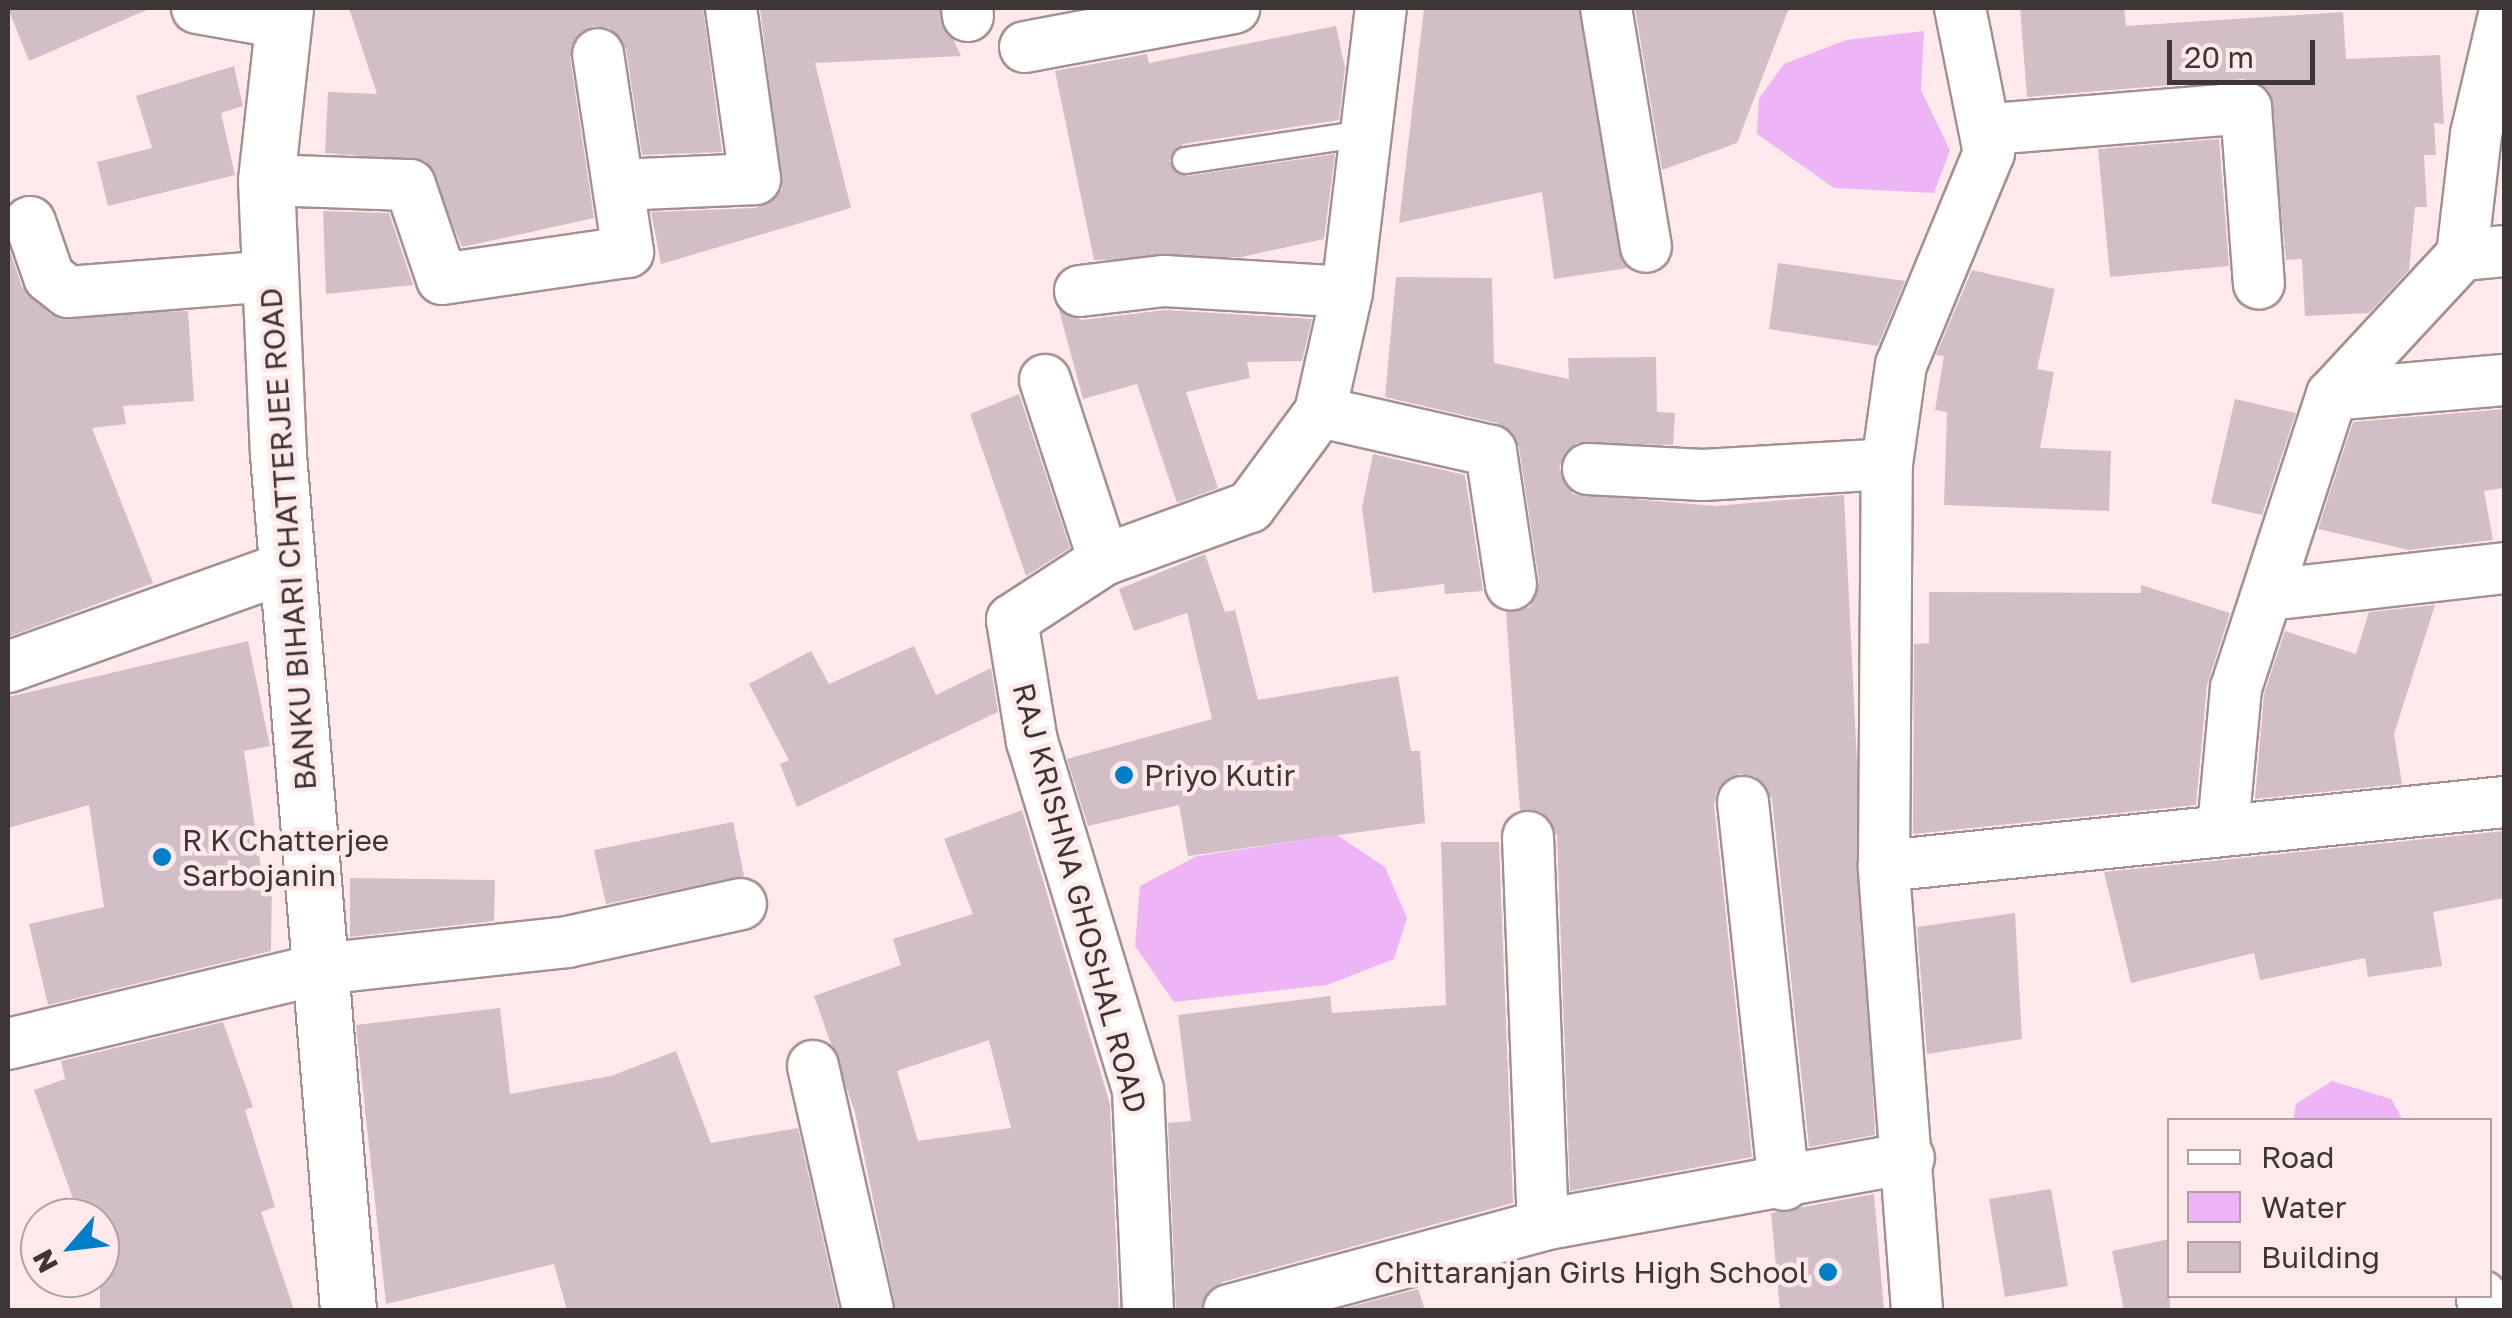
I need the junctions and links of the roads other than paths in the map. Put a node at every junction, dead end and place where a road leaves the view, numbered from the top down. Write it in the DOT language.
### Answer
graph roads {
  1 [pos="197,8"];
  2 [pos="731,8"];
  3 [pos="1234,8"];
  4 [pos="1381,8"];
  5 [pos="1606,8"];
  6 [pos="1960,8"];
  7 [pos="284,15"];
  8 [pos="2504,15"];
  9 [pos="1024,47"];
  10 [pos="598,54"];
  11 [pos="1991,129"];
  12 [pos="1364,132"];
  13 [pos="1185,160"];
  14 [pos="266,180"];
  15 [pos="619,186"];
  16 [pos="30,222"];
  17 [pos="1646,247"];
  18 [pos="2483,253"];
  19 [pos="270,276"];
  20 [pos="2258,284"];
  21 [pos="1080,290"];
  22 [pos="1347,292"];
  23 [pos="1045,380"];
  24 [pos="2504,380"];
  25 [pos="2332,395"];
  26 [pos="1320,412"];
  27 [pos="1888,464"];
  28 [pos="1588,469"];
  29 [pos="1104,560"];
  30 [pos="286,567"];
  31 [pos="2504,568"];
  32 [pos="1512,585"];
  33 [pos="2268,594"];
  34 [pos="8,667"];
  35 [pos="1743,802"];
  36 [pos="2504,802"];
  37 [pos="2223,828"];
  38 [pos="1528,837"];
  39 [pos="1884,866"];
  40 [pos="741,904"];
  41 [pos="320,970"];
  42 [pos="8,1044"];
  43 [pos="813,1066"];
  44 [pos="1909,1158"];
  45 [pos="1784,1185"];
  46 [pos="1543,1225"];
  47 [pos="1299,1302"];
  48 [pos="348,1310"];
  49 [pos="868,1310"];
  50 [pos="1148,1310"];
  51 [pos="1229,1310"];
  52 [pos="1917,1310"];
  1 -- 7 [label="street"];
  2 -- 15 [label="street"];
  3 -- 9 [label="street"];
  4 -- 12 [label="street, RAJ KRISHNA GHOSHAL ROAD"];
  5 -- 17 [label="street"];
  6 -- 11 [label="street"];
  7 -- 14 [label="main road, BANKU BIHARI CHATTERJEE ROAD"];
  8 -- 18 [label="street"];
  10 -- 15 [label="street"];
  11 -- 20 [label="street"];
  11 -- 27 [label="street"];
  12 -- 13 [label="lane"];
  12 -- 22 [label="street, RAJ KRISHNA GHOSHAL ROAD"];
  14 -- 15 [label="street"];
  14 -- 19 [label="main road, BANKU BIHARI CHATTERJEE ROAD"];
  16 -- 19 [label="street"];
  18 -- 25 [label="street"];
  19 -- 30 [label="main road, BANKU BIHARI CHATTERJEE ROAD"];
  21 -- 22 [label="street"];
  22 -- 26 [label="street, RAJ KRISHNA GHOSHAL ROAD"];
  23 -- 29 [label="street"];
  24 -- 25 [label="street"];
  25 -- 33 [label="street"];
  26 -- 29 [label="street, RAJ KRISHNA GHOSHAL ROAD"];
  26 -- 32 [label="street"];
  27 -- 28 [label="street"];
  27 -- 39 [label="street"];
  29 -- 50 [label="street, RAJ KRISHNA GHOSHAL ROAD"];
  30 -- 34 [label="street"];
  30 -- 41 [label="main road, BANKU BIHARI CHATTERJEE ROAD"];
  31 -- 33 [label="street"];
  33 -- 37 [label="street"];
  35 -- 45 [label="street"];
  36 -- 37 [label="street"];
  37 -- 39 [label="street"];
  38 -- 46 [label="street"];
  39 -- 44 [label="street"];
  40 -- 41 [label="street"];
  41 -- 42 [label="street"];
  41 -- 48 [label="main road, BANKU BIHARI CHATTERJEE ROAD"];
  43 -- 49 [label="street"];
  44 -- 45 [label="street"];
  44 -- 52 [label="street"];
  45 -- 46 [label="street"];
  46 -- 47 [label="street"];
  47 -- 51 [label="street"];
}
